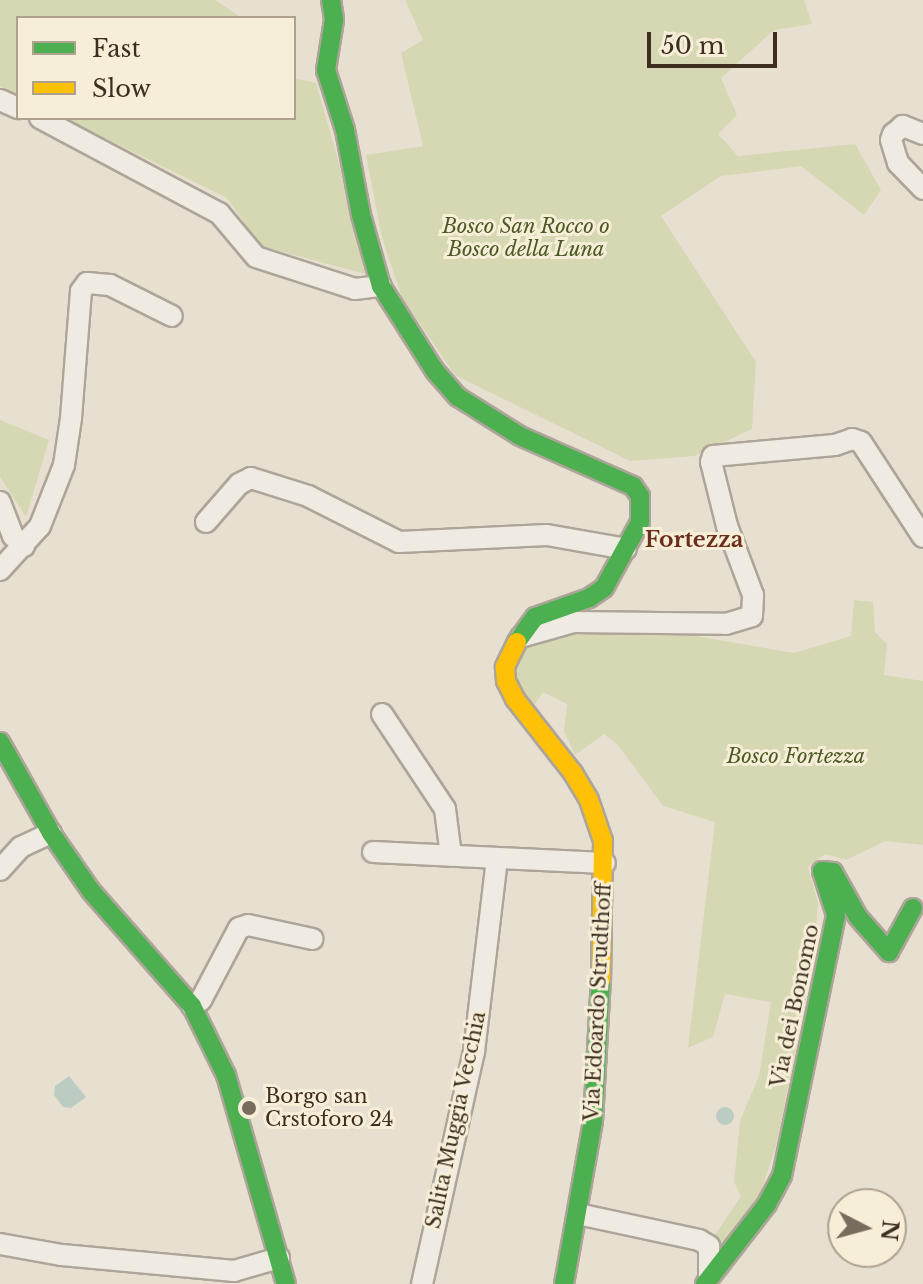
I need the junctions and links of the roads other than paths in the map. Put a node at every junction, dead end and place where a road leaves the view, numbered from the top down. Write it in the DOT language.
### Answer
graph roads {
  1 [pos="331,0"];
  2 [pos="44,120"];
  3 [pos="923,134"];
  4 [pos="923,189"];
  5 [pos="381,286"];
  6 [pos="172,316"];
  7 [pos="0,502"];
  8 [pos="206,522"];
  9 [pos="923,537"];
  10 [pos="24,546"];
  11 [pos="626,549"];
  12 [pos="0,570"];
  13 [pos="521,637"];
  14 [pos="382,714"];
  15 [pos="0,742"];
  16 [pos="51,833"];
  17 [pos="373,852"];
  18 [pos="451,856"];
  19 [pos="497,860"];
  20 [pos="605,863"];
  21 [pos="0,870"];
  22 [pos="913,908"];
  23 [pos="313,939"];
  24 [pos="192,1006"];
  25 [pos="578,1214"];
  26 [pos="0,1244"];
  27 [pos="279,1258"];
  28 [pos="707,1280"];
  29 [pos="286,1284"];
  30 [pos="422,1284"];
  31 [pos="564,1284"];
  1 -- 5 [label="street, Via Edoardo Strudthoff"];
  2 -- 5 [label="street"];
  3 -- 4 [label="street"];
  5 -- 11 [label="street, Via Edoardo Strudthoff"];
  6 -- 10 [label="street"];
  7 -- 10 [label="street"];
  8 -- 11 [label="street"];
  9 -- 13 [label="street"];
  10 -- 12 [label="street"];
  11 -- 13 [label="street, Via Edoardo Strudthoff"];
  13 -- 20 [label="street, Via Edoardo Strudthoff"];
  14 -- 18 [label="street"];
  15 -- 16 [label="street"];
  16 -- 21 [label="street"];
  16 -- 24 [label="street"];
  17 -- 18 [label="street, Via Edoardo Strudthoff"];
  18 -- 19 [label="street, Via Edoardo Strudthoff"];
  19 -- 20 [label="street, Via Edoardo Strudthoff"];
  19 -- 30 [label="street, Salita Muggia Vecchia"];
  20 -- 25 [label="street, Via Edoardo Strudthoff"];
  22 -- 28 [label="street, Via dei Bonomo"];
  23 -- 24 [label="street"];
  24 -- 27 [label="street"];
  25 -- 28 [label="street"];
  25 -- 31 [label="street, Via Edoardo Strudthoff"];
  26 -- 27 [label="street"];
  27 -- 29 [label="street"];
}
